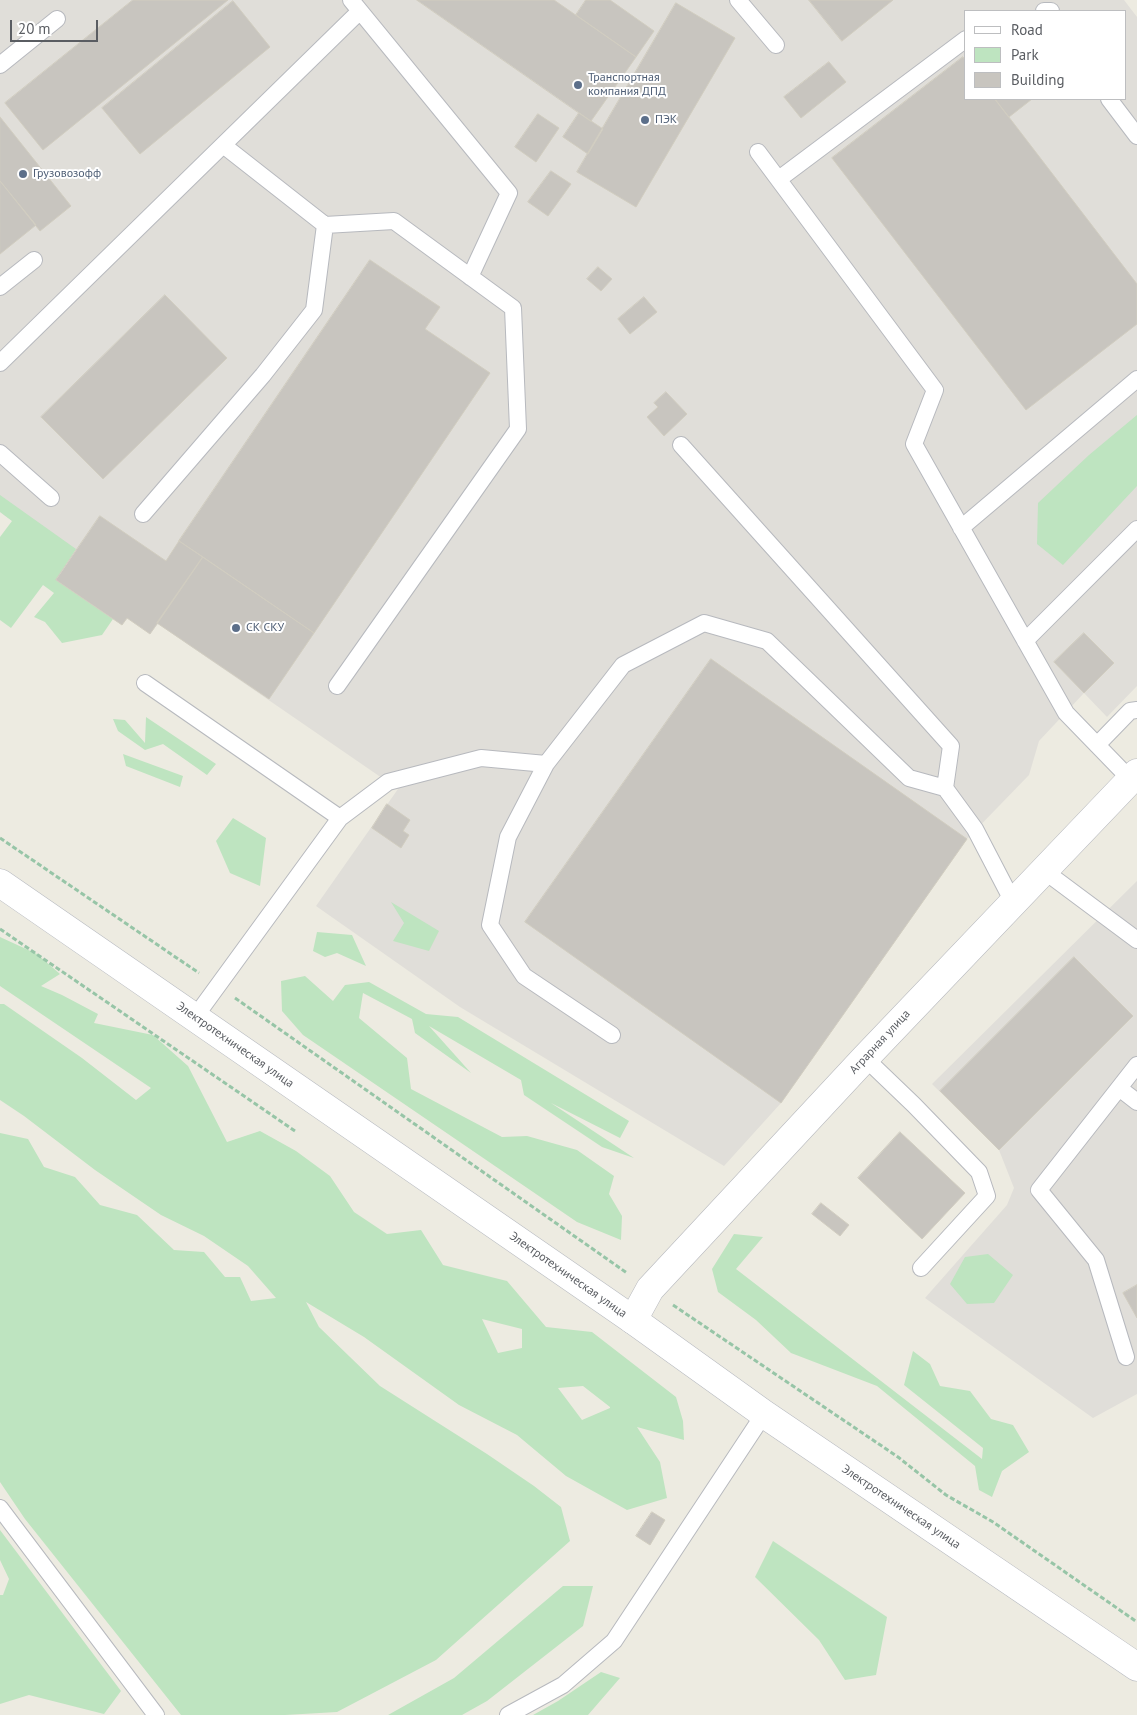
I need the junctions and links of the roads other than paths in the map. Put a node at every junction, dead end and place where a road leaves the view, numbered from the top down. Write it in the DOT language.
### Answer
graph roads {
  1 [pos="738,0"];
  2 [pos="356,5"];
  3 [pos="57,19"];
  4 [pos="964,40"];
  5 [pos="776,45"];
  6 [pos="0,65"];
  7 [pos="1109,100"];
  8 [pos="1137,136"];
  9 [pos="223,145"];
  10 [pos="758,152"];
  11 [pos="779,179"];
  12 [pos="325,225"];
  13 [pos="34,260"];
  14 [pos="470,277"];
  15 [pos="0,287"];
  16 [pos="0,363"];
  17 [pos="1137,379"];
  18 [pos="680,445"];
  19 [pos="0,453"];
  20 [pos="51,498"];
  21 [pos="143,514"];
  22 [pos="961,528"];
  23 [pos="1137,529"];
  24 [pos="1024,640"];
  25 [pos="146,683"];
  26 [pos="337,686"];
  27 [pos="1137,710"];
  28 [pos="1097,745"];
  29 [pos="546,764"];
  30 [pos="1134,776"];
  31 [pos="945,788"];
  32 [pos="340,818"];
  33 [pos="1043,870"];
  34 [pos="0,883"];
  35 [pos="1013,902"];
  36 [pos="1137,940"];
  37 [pos="195,1017"];
  38 [pos="612,1035"];
  39 [pos="865,1058"];
  40 [pos="1137,1065"];
  41 [pos="1119,1088"];
  42 [pos="1137,1102"];
  43 [pos="921,1268"];
  44 [pos="633,1320"];
  45 [pos="1126,1357"];
  46 [pos="764,1414"];
  47 [pos="0,1508"];
  48 [pos="1137,1667"];
  49 [pos="156,1715"];
  50 [pos="508,1715"];
  1 -- 5 [label="lane"];
  2 -- 9 [label="lane"];
  2 -- 14 [label="lane"];
  3 -- 6 [label="lane"];
  4 -- 11 [label="lane"];
  7 -- 8 [label="lane"];
  9 -- 12 [label="lane"];
  9 -- 16 [label="lane"];
  10 -- 11 [label="lane"];
  11 -- 22 [label="lane"];
  12 -- 14 [label="lane"];
  12 -- 21 [label="lane"];
  13 -- 15 [label="lane"];
  14 -- 26 [label="lane"];
  17 -- 22 [label="lane"];
  18 -- 31 [label="lane"];
  19 -- 20 [label="lane"];
  22 -- 24 [label="lane"];
  23 -- 24 [label="lane"];
  24 -- 28 [label="lane"];
  25 -- 32 [label="lane"];
  27 -- 28 [label="lane"];
  28 -- 30 [label="lane"];
  29 -- 31 [label="lane"];
  29 -- 32 [label="lane"];
  29 -- 38 [label="lane"];
  30 -- 33 [label="main road, Аграрная улица"];
  31 -- 35 [label="lane"];
  32 -- 37 [label="lane"];
  33 -- 35 [label="main road, Аграрная улица"];
  33 -- 36 [label="lane"];
  34 -- 37 [label="main road, Электротехническая улица"];
  35 -- 39 [label="main road, Аграрная улица"];
  37 -- 44 [label="main road, Электротехническая улица"];
  39 -- 43 [label="lane"];
  39 -- 44 [label="main road, Аграрная улица"];
  40 -- 41 [label="lane"];
  41 -- 42 [label="lane"];
  41 -- 45 [label="lane"];
  44 -- 46 [label="main road, Электротехническая улица"];
  46 -- 48 [label="main road, Электротехническая улица"];
  46 -- 50 [label="lane"];
  47 -- 49 [label="lane"];
}
